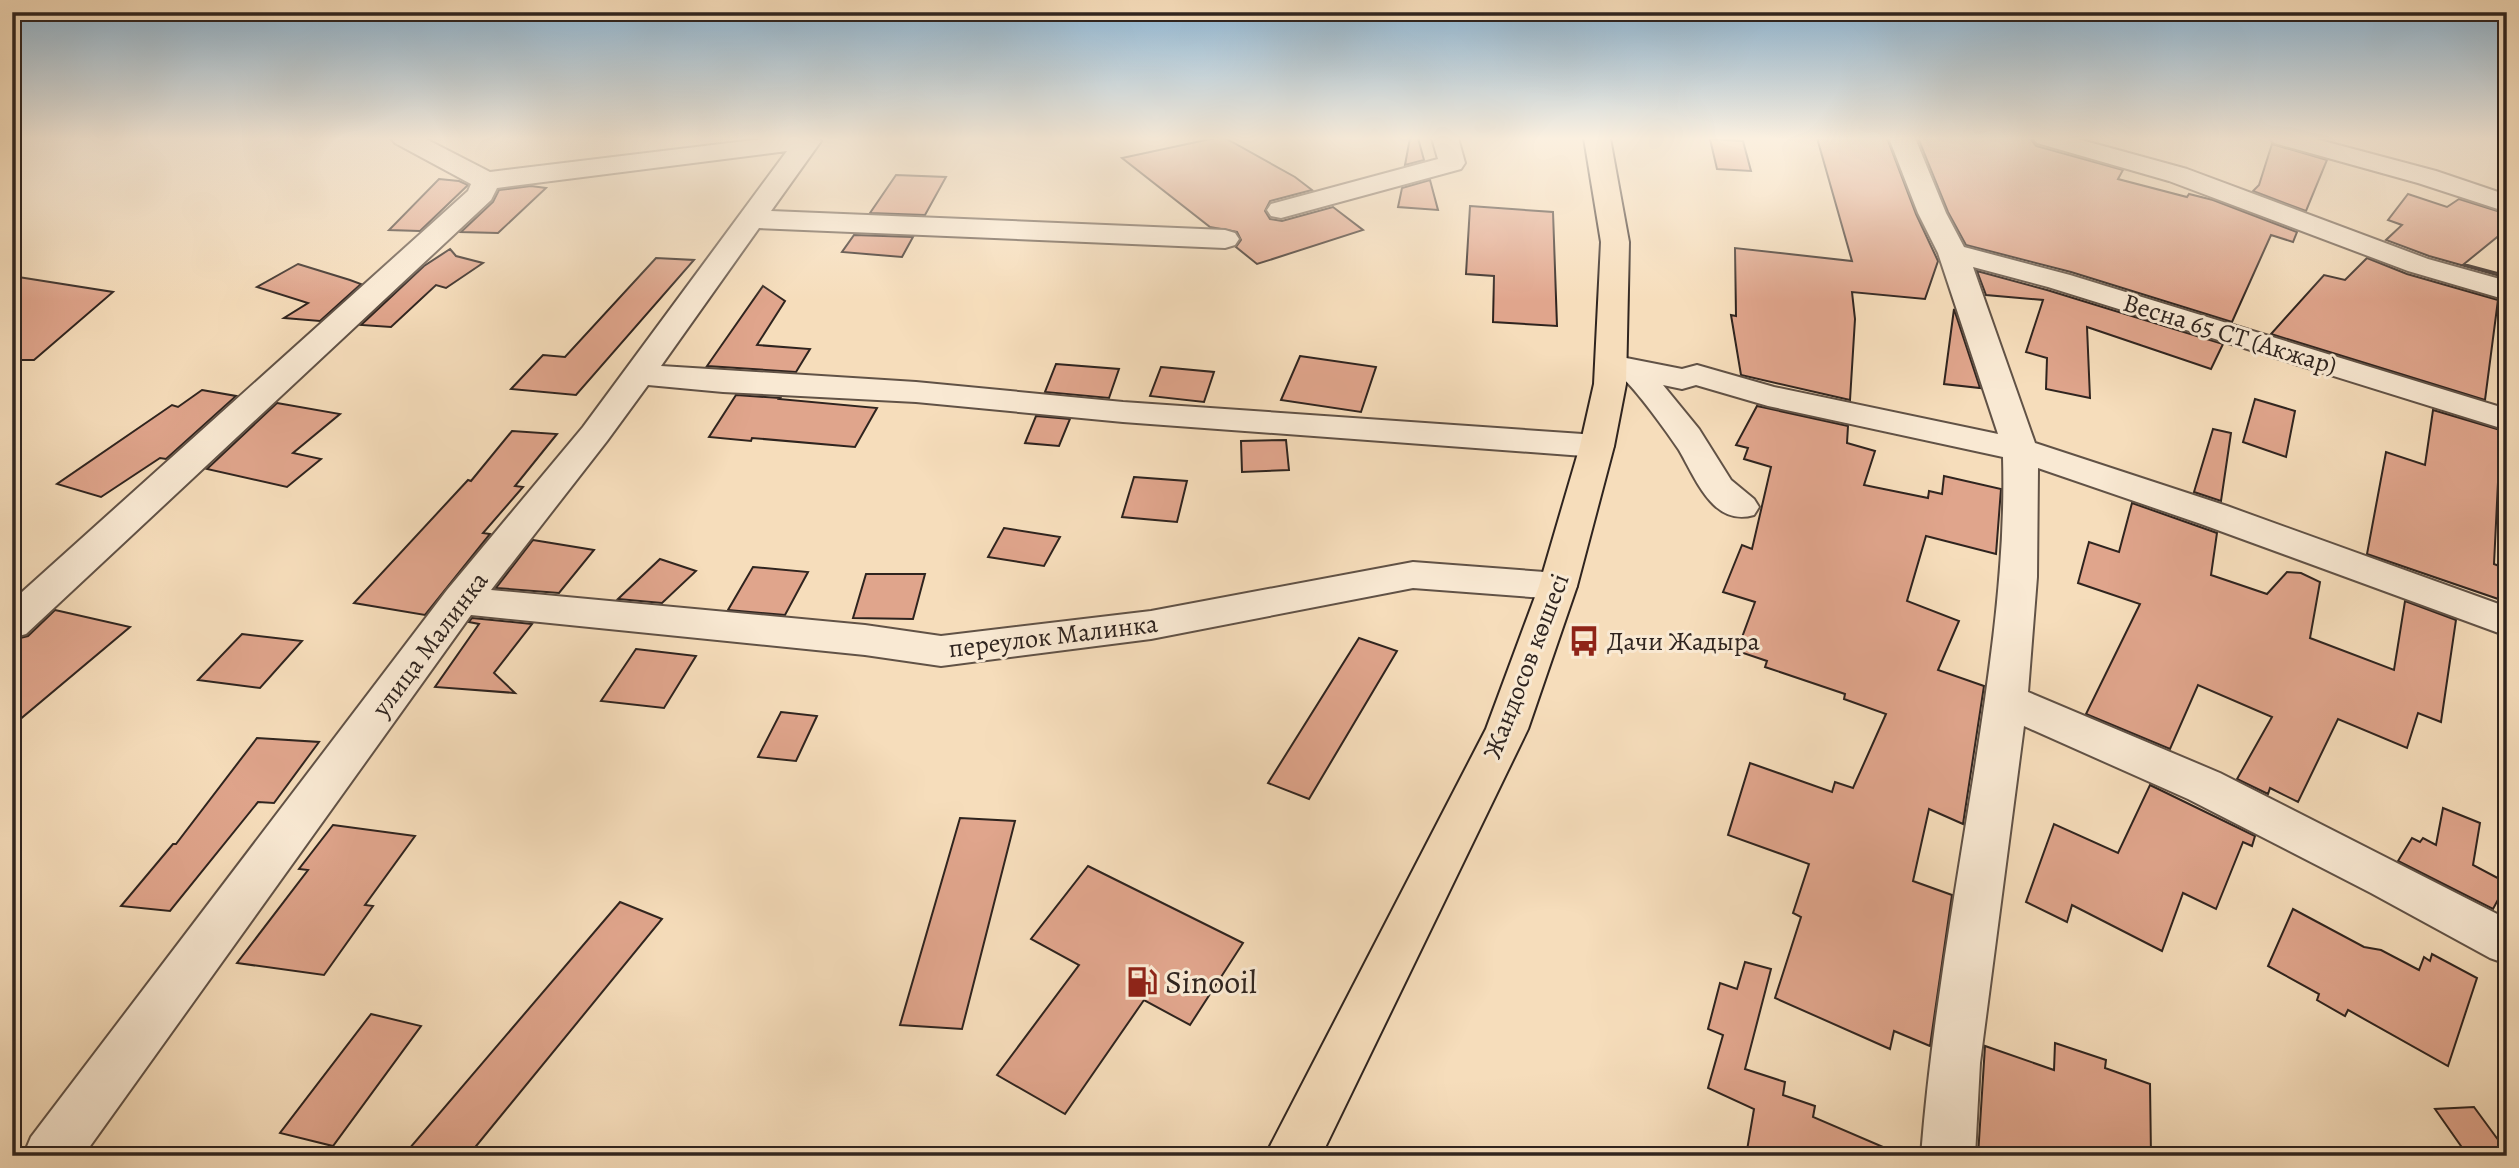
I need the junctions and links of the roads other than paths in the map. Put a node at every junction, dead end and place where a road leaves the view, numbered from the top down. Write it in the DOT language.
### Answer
graph roads {
  1 [pos="481,193"];
  2 [pos="770,193"];
  3 [pos="1345,193"];
  4 [pos="1606,193"];
  5 [pos="1924,193"];
  6 [pos="2227,193"];
  7 [pos="2473,193"];
  8 [pos="2507,204"];
  9 [pos="1281,210"];
  10 [pos="753,219"];
  11 [pos="1225,239"];
  12 [pos="1953,253"];
  13 [pos="2507,291"];
  14 [pos="1621,367"];
  15 [pos="638,374"];
  16 [pos="2507,420"];
  17 [pos="1597,446"];
  18 [pos="2020,450"];
  19 [pos="1741,507"];
  20 [pos="1558,586"];
  21 [pos="461,600"];
  22 [pos="2507,622"];
  23 [pos="12,624"];
  24 [pos="2006,700"];
  25 [pos="2507,943"];
  26 [pos="50,1156"];
  27 [pos="1292,1156"];
  28 [pos="1948,1156"];
  1 -- 23 [label="street"];
  2 -- 10 [label="street, улица Малинка"];
  3 -- 9 [label="street"];
  4 -- 14 [label="main road, Жандосов көшесі"];
  5 -- 12 [label="street"];
  6 -- 13 [label="street"];
  7 -- 8 [label="street"];
  10 -- 11 [label="street"];
  10 -- 15 [label="street, улица Малинка"];
  12 -- 16 [label="street, Весна 65 СТ (Акжар)"];
  12 -- 18 [label="street"];
  14 -- 17 [label="main road, Жандосов көшесі"];
  14 -- 18 [label="street"];
  14 -- 19 [label="street"];
  15 -- 17 [label="street"];
  15 -- 21 [label="street, улица Малинка"];
  17 -- 20 [label="main road, Жандосов көшесі"];
  18 -- 22 [label="street"];
  18 -- 24 [label="street"];
  20 -- 21 [label="street, переулок Малинка"];
  20 -- 27 [label="main road, Жандосов көшесі"];
  21 -- 26 [label="street, улица Малинка"];
  24 -- 25 [label="street"];
  24 -- 28 [label="street"];
}
